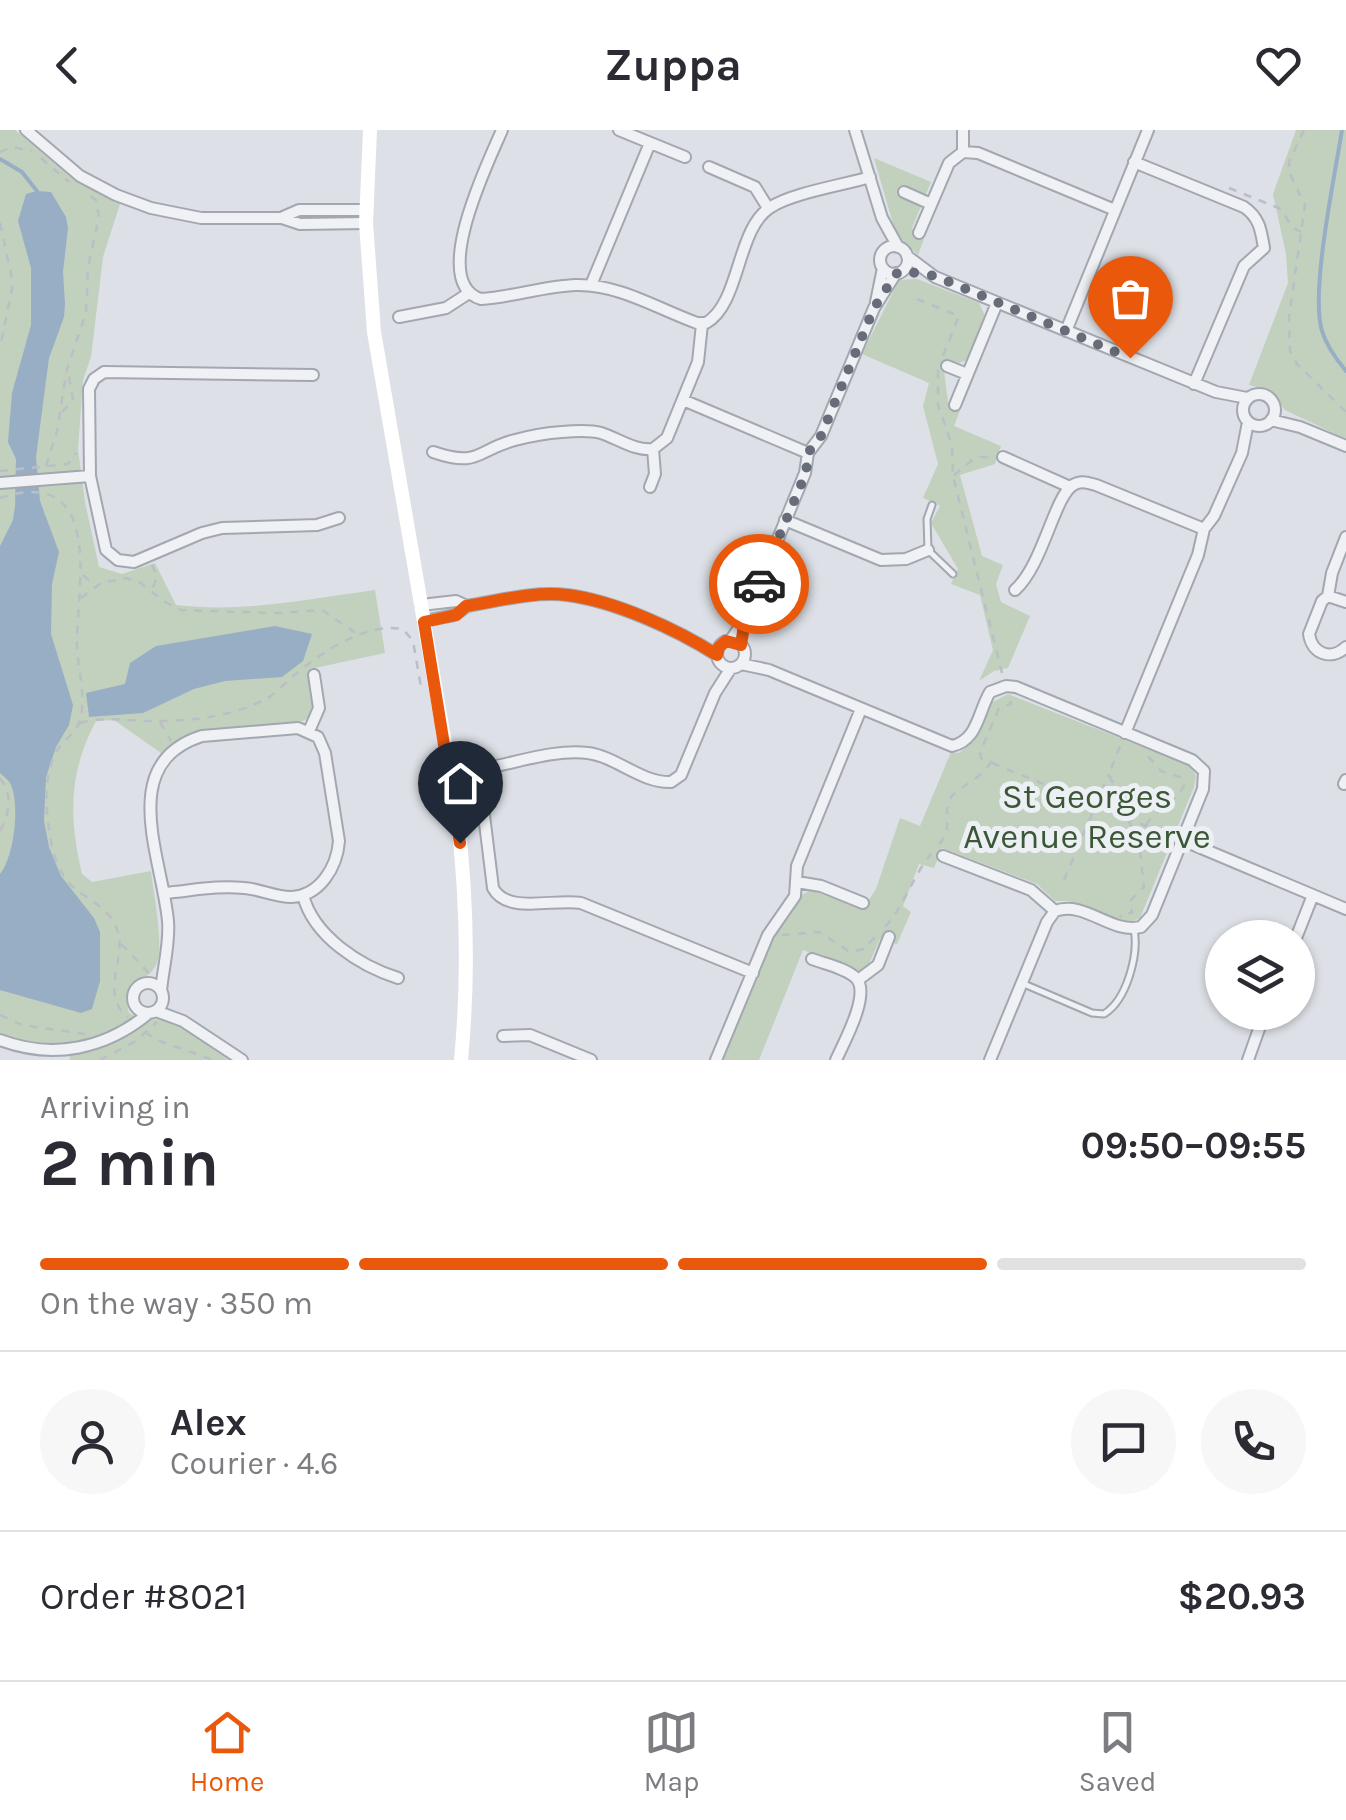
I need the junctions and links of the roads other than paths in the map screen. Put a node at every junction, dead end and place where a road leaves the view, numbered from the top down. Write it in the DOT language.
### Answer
graph roads {
  1 [pos="26,130"];
  2 [pos="370,130"];
  3 [pos="502,130"];
  4 [pos="620,130"];
  5 [pos="855,130"];
  6 [pos="963,130"];
  7 [pos="1148,130"];
  8 [pos="650,142"];
  9 [pos="962,152"];
  10 [pos="685,157"];
  11 [pos="1134,162"];
  12 [pos="710,168"];
  13 [pos="870,177"];
  14 [pos="904,192"];
  15 [pos="931,204"];
  16 [pos="768,208"];
  17 [pos="1115,210"];
  18 [pos="365,216"];
  19 [pos="882,218"];
  20 [pos="920,233"];
  21 [pos="883,251"];
  22 [pos="902,252"];
  23 [pos="882,268"];
  24 [pos="899,272"];
  25 [pos="935,276"];
  26 [pos="591,286"];
  27 [pos="469,294"];
  28 [pos="996,302"];
  29 [pos="874,308"];
  30 [pos="398,317"];
  31 [pos="702,324"];
  32 [pos="1066,331"];
  33 [pos="947,366"];
  34 [pos="968,374"];
  35 [pos="313,375"];
  36 [pos="1194,384"];
  37 [pos="1216,392"];
  38 [pos="1247,398"];
  39 [pos="682,400"];
  40 [pos="955,404"];
  41 [pos="1245,417"];
  42 [pos="1269,419"];
  43 [pos="1346,446"];
  44 [pos="653,449"];
  45 [pos="433,452"];
  46 [pos="808,453"];
  47 [pos="1242,453"];
  48 [pos="1003,457"];
  49 [pos="90,476"];
  50 [pos="6,478"];
  51 [pos="650,487"];
  52 [pos="1070,487"];
  53 [pos="932,505"];
  54 [pos="339,518"];
  55 [pos="785,520"];
  56 [pos="1204,529"];
  57 [pos="1346,537"];
  58 [pos="928,550"];
  59 [pos="953,574"];
  60 [pos="1015,590"];
  61 [pos="1328,596"];
  62 [pos="1346,602"];
  63 [pos="421,605"];
  64 [pos="466,606"];
  65 [pos="424,622"];
  66 [pos="1346,647"];
  67 [pos="731,654"];
  68 [pos="314,675"];
  69 [pos="862,709"];
  70 [pos="309,731"];
  71 [pos="1125,733"];
  72 [pos="1182,840"];
  73 [pos="944,856"];
  74 [pos="797,882"];
  75 [pos="164,893"];
  76 [pos="303,895"];
  77 [pos="1313,895"];
  78 [pos="862,903"];
  79 [pos="1346,909"];
  80 [pos="1055,910"];
  81 [pos="1303,920"];
  82 [pos="1134,929"];
  83 [pos="889,937"];
  84 [pos="166,953"];
  85 [pos="812,958"];
  86 [pos="753,973"];
  87 [pos="398,978"];
  88 [pos="148,979"];
  89 [pos="858,980"];
  90 [pos="1021,984"];
  91 [pos="162,994"];
  92 [pos="133,1004"];
  93 [pos="152,1012"];
  94 [pos="129,1018"];
  95 [pos="183,1021"];
  96 [pos="1259,1030"];
  97 [pos="503,1036"];
  98 [pos="0,1040"];
  99 [pos="63,1056"];
  100 [pos="242,1060"];
  101 [pos="461,1060"];
  102 [pos="591,1060"];
  103 [pos="716,1060"];
  104 [pos="836,1060"];
  105 [pos="990,1060"];
  106 [pos="1248,1060"];
  1 -- 18 [label="street"];
  2 -- 18 [label="street"];
  3 -- 27 [label="street"];
  4 -- 8 [label="street"];
  5 -- 13 [label="street"];
  6 -- 9 [label="street"];
  7 -- 11 [label="street"];
  8 -- 10 [label="street"];
  8 -- 26 [label="street"];
  9 -- 15 [label="street"];
  9 -- 17 [label="street"];
  11 -- 17 [label="street"];
  11 -- 36 [label="street"];
  12 -- 16 [label="street"];
  13 -- 16 [label="street"];
  13 -- 19 [label="street"];
  14 -- 15 [label="street"];
  15 -- 20 [label="street"];
  16 -- 31 [label="street"];
  17 -- 32 [label="street"];
  18 -- 63 [label="street"];
  19 -- 21 [label="street"];
  19 -- 22 [label="street"];
  21 -- 22 [label="street"];
  21 -- 23 [label="street"];
  22 -- 24 [label="street"];
  22 -- 25 [label="street"];
  23 -- 24 [label="street"];
  23 -- 29 [label="street"];
  24 -- 25 [label="street"];
  24 -- 29 [label="street"];
  25 -- 28 [label="street"];
  26 -- 27 [label="street"];
  26 -- 31 [label="street"];
  27 -- 30 [label="street"];
  28 -- 32 [label="street"];
  28 -- 34 [label="street"];
  29 -- 46 [label="street"];
  31 -- 39 [label="street"];
  32 -- 36 [label="street"];
  33 -- 34 [label="street"];
  34 -- 40 [label="street"];
  35 -- 49 [label="street"];
  36 -- 37 [label="street"];
  37 -- 38 [label="street"];
  37 -- 41 [label="street"];
  38 -- 41 [label="street"];
  38 -- 42 [label="street"];
  39 -- 44 [label="street"];
  39 -- 46 [label="street"];
  41 -- 42 [label="street"];
  41 -- 47 [label="street"];
  42 -- 43 [label="street"];
  42 -- 47 [label="street"];
  44 -- 45 [label="street"];
  44 -- 51 [label="street"];
  46 -- 55 [label="street"];
  47 -- 56 [label="street"];
  48 -- 52 [label="street"];
  49 -- 50 [label="street"];
  49 -- 54 [label="street"];
  52 -- 56 [label="street"];
  52 -- 60 [label="street"];
  53 -- 58 [label="lane"];
  55 -- 58 [label="street"];
  55 -- 67 [label="street"];
  56 -- 71 [label="street"];
  57 -- 61 [label="street"];
  58 -- 59 [label="lane"];
  61 -- 62 [label="street"];
  61 -- 66 [label="street"];
  63 -- 64 [label="street"];
  63 -- 65 [label="street"];
  64 -- 65 [label="street"];
  64 -- 67 [label="street"];
  65 -- 101 [label="street"];
  67 -- 69 [label="street"];
  67 -- 86 [label="street"];
  68 -- 70 [label="street"];
  69 -- 71 [label="street"];
  69 -- 74 [label="street"];
  70 -- 75 [label="street"];
  70 -- 76 [label="street"];
  71 -- 72 [label="street"];
  72 -- 77 [label="street"];
  72 -- 82 [label="street"];
  73 -- 80 [label="street"];
  74 -- 78 [label="street"];
  74 -- 86 [label="street"];
  75 -- 76 [label="street"];
  75 -- 84 [label="street"];
  76 -- 87 [label="street"];
  77 -- 79 [label="street"];
  77 -- 81 [label="street"];
  80 -- 82 [label="street"];
  80 -- 90 [label="street"];
  82 -- 90 [label="lane"];
  83 -- 89 [label="street"];
  84 -- 88 [label="street"];
  84 -- 91 [label="street"];
  85 -- 89 [label="street"];
  86 -- 103 [label="street"];
  88 -- 91 [label="street"];
  88 -- 92 [label="street"];
  89 -- 104 [label="street"];
  90 -- 105 [label="street"];
  91 -- 93 [label="street"];
  91 -- 95 [label="street"];
  92 -- 93 [label="street"];
  92 -- 94 [label="street"];
  93 -- 94 [label="street"];
  93 -- 95 [label="street"];
  94 -- 99 [label="street"];
  95 -- 100 [label="street"];
  96 -- 106 [label="street"];
  97 -- 102 [label="street"];
  98 -- 99 [label="street"];
}
